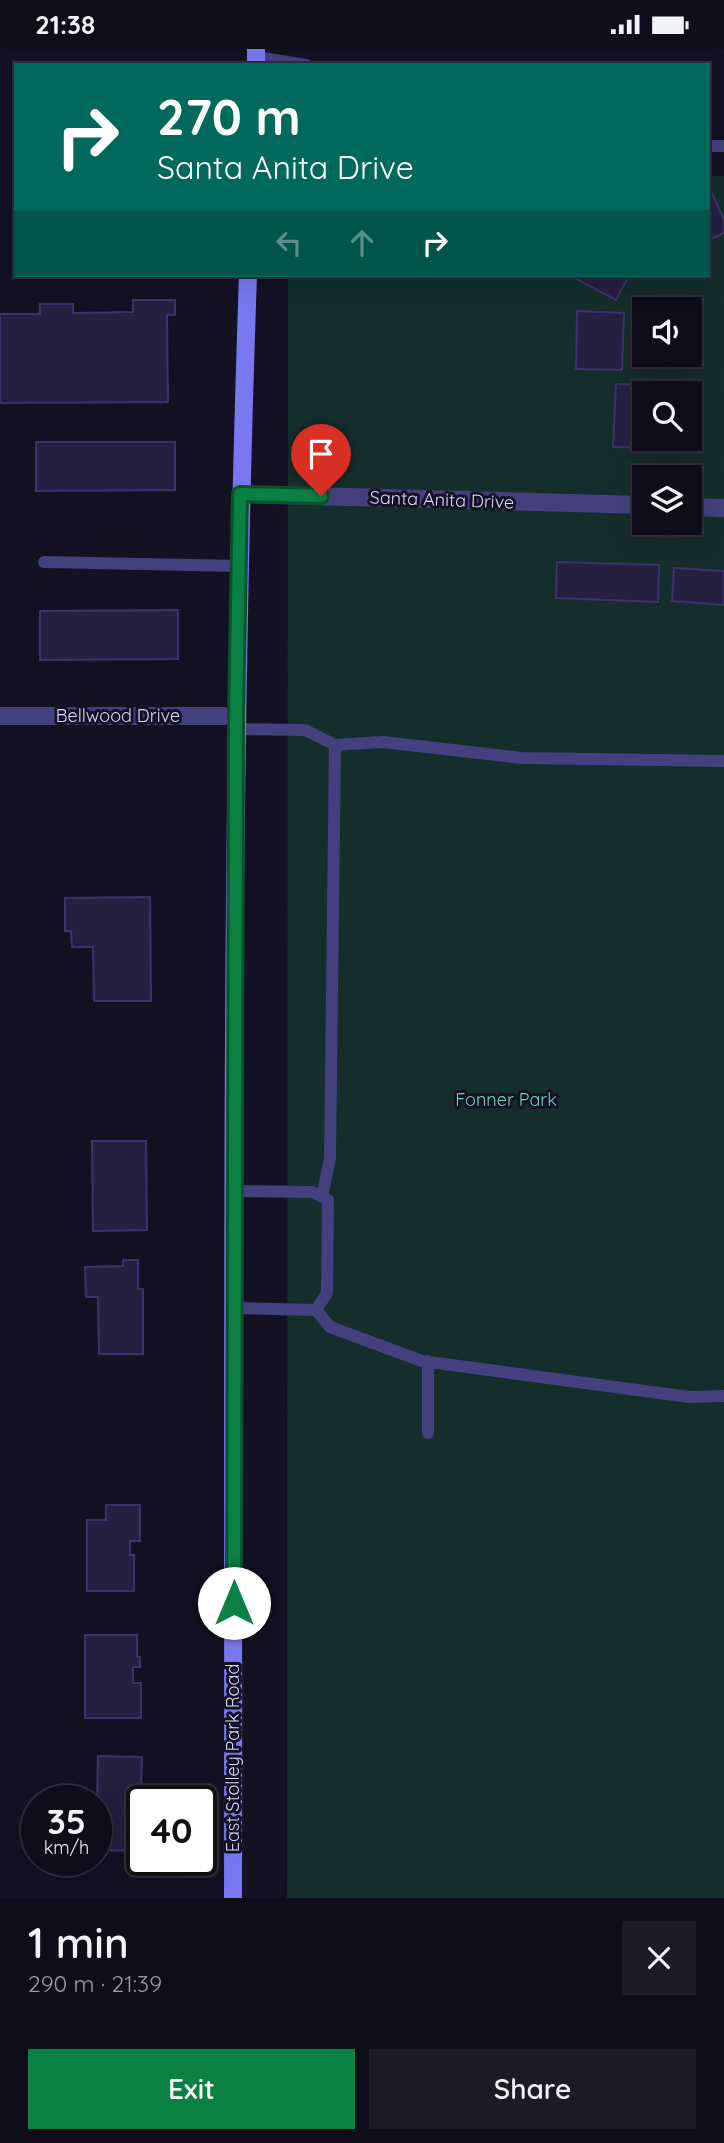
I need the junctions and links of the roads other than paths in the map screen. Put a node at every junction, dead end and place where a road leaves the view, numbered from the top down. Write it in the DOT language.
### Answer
graph roads {
  1 [pos="256,57"];
  2 [pos="294,63"];
  3 [pos="248,277"];
  4 [pos="240,494"];
  5 [pos="632,505"];
  6 [pos="702,507"];
  7 [pos="724,508"];
  8 [pos="44,562"];
  9 [pos="239,566"];
  10 [pos="0,716"];
  11 [pos="236,723"];
  12 [pos="335,745"];
  13 [pos="724,761"];
  14 [pos="235,1191"];
  15 [pos="322,1197"];
  16 [pos="234,1308"];
  17 [pos="316,1310"];
  18 [pos="428,1361"];
  19 [pos="724,1396"];
  20 [pos="428,1433"];
  21 [pos="233,1898"];
  1 -- 2 [label="lane"];
  3 -- 4 [label="street, East Stolley Park Road"];
  4 -- 5 [label="street, Santa Anita Drive"];
  4 -- 9 [label="street, East Stolley Park Road"];
  6 -- 7 [label="street"];
  8 -- 9 [label="lane"];
  9 -- 11 [label="street, East Stolley Park Road"];
  10 -- 11 [label="street, Bellwood Drive"];
  11 -- 12 [label="lane"];
  11 -- 14 [label="street, East Stolley Park Road"];
  12 -- 13 [label="lane"];
  12 -- 15 [label="lane"];
  14 -- 15 [label="lane"];
  14 -- 16 [label="street, East Stolley Park Road"];
  15 -- 17 [label="lane"];
  16 -- 17 [label="lane"];
  16 -- 21 [label="street, East Stolley Park Road"];
  17 -- 18 [label="lane"];
  18 -- 19 [label="lane"];
  18 -- 20 [label="lane"];
}
